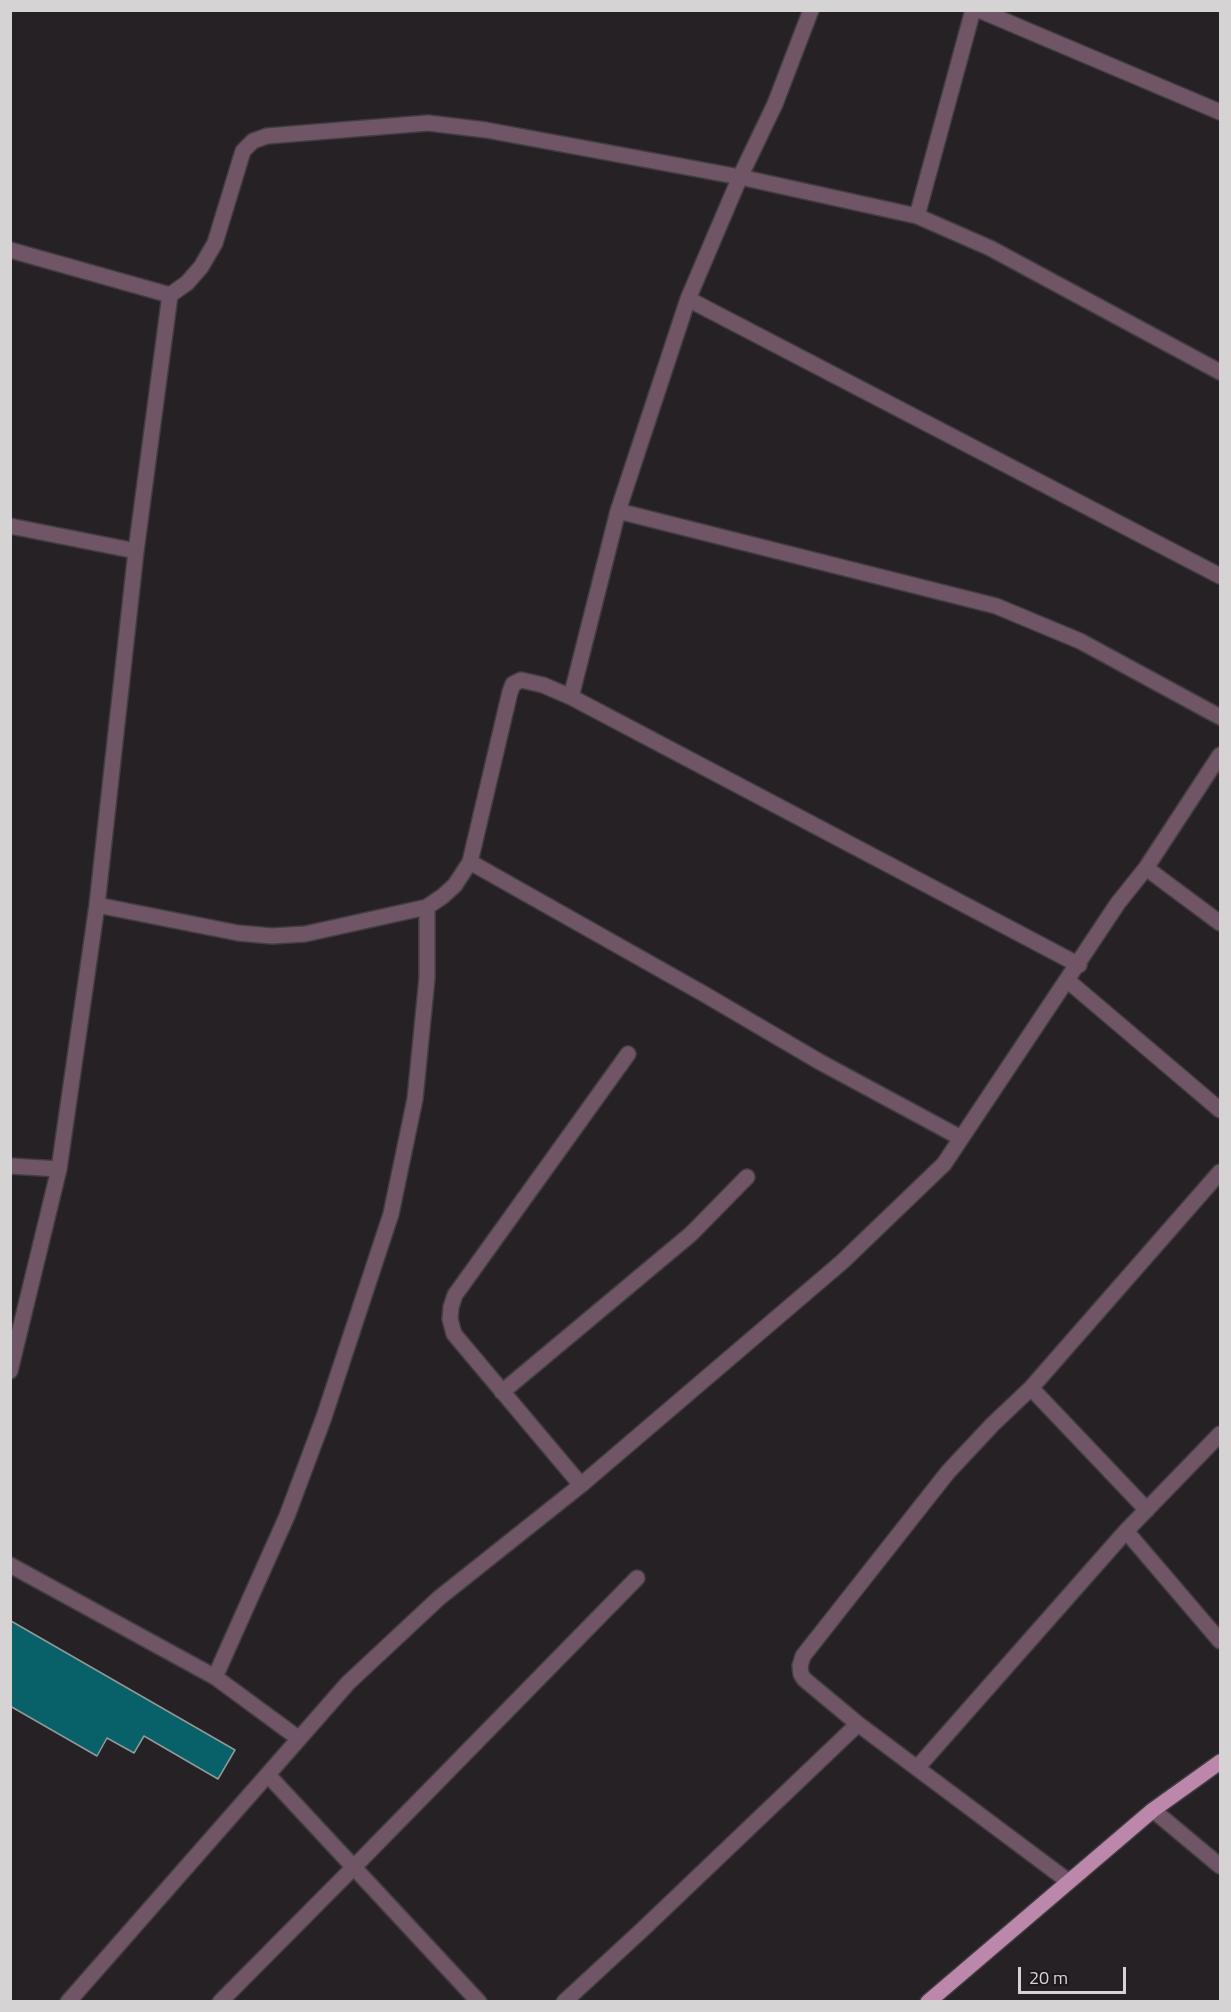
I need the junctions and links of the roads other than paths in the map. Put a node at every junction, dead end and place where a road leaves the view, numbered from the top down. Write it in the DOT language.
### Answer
graph roads {
  1 [pos="810,10"];
  2 [pos="973,10"];
  3 [pos="979,10"];
  4 [pos="1221,112"];
  5 [pos="740,177"];
  6 [pos="916,216"];
  7 [pos="10,250"];
  8 [pos="170,295"];
  9 [pos="688,300"];
  10 [pos="1221,372"];
  11 [pos="618,511"];
  12 [pos="10,526"];
  13 [pos="136,551"];
  14 [pos="1221,576"];
  15 [pos="571,697"];
  16 [pos="1221,717"];
  17 [pos="1221,755"];
  18 [pos="470,862"];
  19 [pos="1146,868"];
  20 [pos="97,905"];
  21 [pos="427,907"];
  22 [pos="1221,923"];
  23 [pos="1078,965"];
  24 [pos="1067,980"];
  25 [pos="628,1054"];
  26 [pos="1221,1110"];
  27 [pos="961,1138"];
  28 [pos="10,1166"];
  29 [pos="59,1168"];
  30 [pos="1221,1172"];
  31 [pos="747,1176"];
  32 [pos="14,1348"];
  33 [pos="10,1371"];
  34 [pos="1031,1388"];
  35 [pos="502,1392"];
  36 [pos="1221,1434"];
  37 [pos="581,1485"];
  38 [pos="1147,1510"];
  39 [pos="1126,1531"];
  40 [pos="10,1565"];
  41 [pos="637,1578"];
  42 [pos="1221,1641"];
  43 [pos="216,1677"];
  44 [pos="858,1724"];
  45 [pos="298,1738"];
  46 [pos="1221,1762"];
  47 [pos="917,1768"];
  48 [pos="268,1775"];
  49 [pos="1153,1810"];
  50 [pos="1221,1866"];
  51 [pos="354,1867"];
  52 [pos="1068,1881"];
  53 [pos="68,2001"];
  54 [pos="220,2001"];
  55 [pos="479,2001"];
  56 [pos="564,2001"];
  57 [pos="928,2001"];
  1 -- 5 [label="street"];
  2 -- 6 [label="street"];
  3 -- 4 [label="street"];
  5 -- 6 [label="street"];
  5 -- 8 [label="street"];
  5 -- 9 [label="street"];
  6 -- 10 [label="street"];
  7 -- 8 [label="street"];
  8 -- 13 [label="street"];
  9 -- 11 [label="street"];
  9 -- 14 [label="street"];
  11 -- 15 [label="street"];
  11 -- 16 [label="street"];
  12 -- 13 [label="street"];
  13 -- 20 [label="street"];
  15 -- 18 [label="street"];
  15 -- 23 [label="street"];
  17 -- 19 [label="street"];
  18 -- 21 [label="street"];
  18 -- 27 [label="street"];
  19 -- 22 [label="street"];
  19 -- 23 [label="street"];
  20 -- 21 [label="street"];
  20 -- 29 [label="street"];
  21 -- 43 [label="street"];
  23 -- 24 [label="street"];
  24 -- 26 [label="street"];
  24 -- 27 [label="street"];
  25 -- 35 [label="street"];
  27 -- 37 [label="street"];
  28 -- 29 [label="street"];
  29 -- 32 [label="street"];
  30 -- 34 [label="street"];
  31 -- 35 [label="street"];
  32 -- 33 [label="street"];
  34 -- 38 [label="street"];
  34 -- 44 [label="street"];
  35 -- 37 [label="street"];
  36 -- 38 [label="street"];
  37 -- 45 [label="street"];
  38 -- 39 [label="street"];
  39 -- 42 [label="street"];
  39 -- 47 [label="street"];
  40 -- 43 [label="street"];
  41 -- 51 [label="street"];
  43 -- 45 [label="street"];
  44 -- 47 [label="street"];
  44 -- 56 [label="street"];
  45 -- 48 [label="street"];
  46 -- 49 [label="main road"];
  47 -- 52 [label="street"];
  48 -- 51 [label="street"];
  48 -- 53 [label="street"];
  49 -- 50 [label="street"];
  49 -- 52 [label="main road"];
  51 -- 54 [label="street"];
  51 -- 55 [label="street"];
  52 -- 57 [label="main road"];
}
